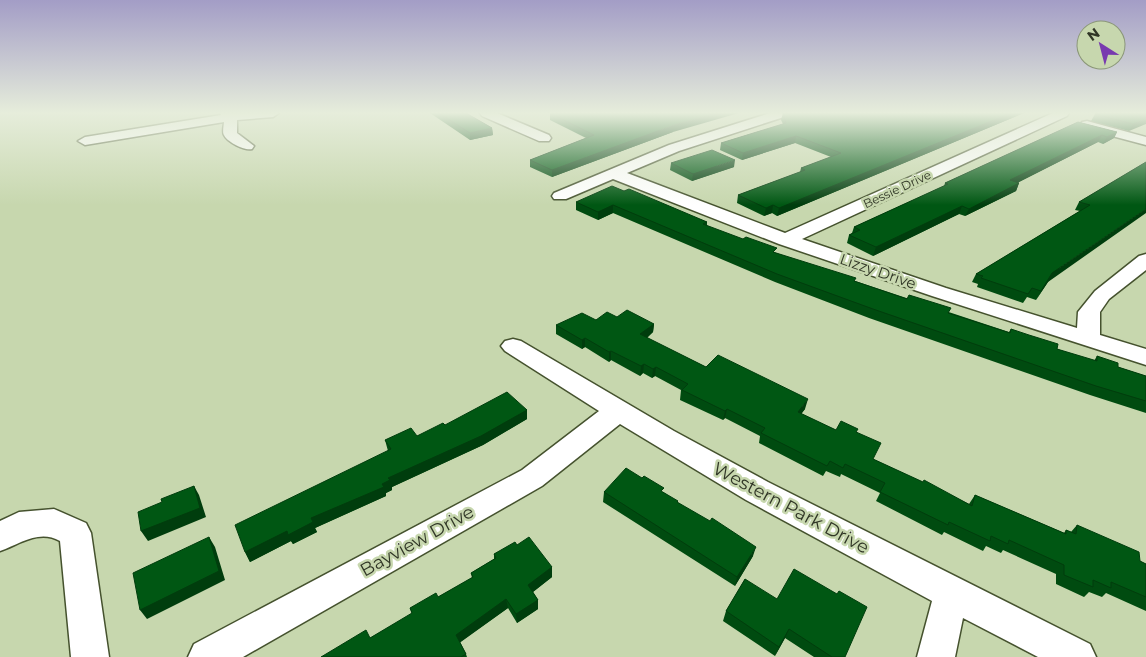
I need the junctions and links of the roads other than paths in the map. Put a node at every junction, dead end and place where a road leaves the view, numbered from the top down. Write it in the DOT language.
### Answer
graph roads {
  1 [pos="244,144"];
  2 [pos="688,144"];
  3 [pos="996,144"];
  4 [pos="247,146"];
  5 [pos="614,174"];
  6 [pos="560,196"];
  7 [pos="786,240"];
  8 [pos="1146,260"];
  9 [pos="1088,340"];
  10 [pos="514,346"];
  11 [pos="1146,356"];
  12 [pos="618,411"];
  13 [pos="0,537"];
  14 [pos="951,594"];
  15 [pos="90,657"];
  16 [pos="207,657"];
  17 [pos="936,657"];
  18 [pos="1076,657"];
  1 -- 4 [label="street"];
  2 -- 5 [label="street"];
  3 -- 7 [label="street, Bessie Drive"];
  5 -- 6 [label="street"];
  5 -- 7 [label="street, Lizzy Drive"];
  7 -- 9 [label="street, Lizzy Drive"];
  8 -- 9 [label="street"];
  9 -- 11 [label="street, Lizzy Drive"];
  10 -- 12 [label="street, Western Park Drive"];
  12 -- 14 [label="street, Western Park Drive"];
  12 -- 16 [label="street, Bayview Drive"];
  13 -- 15 [label="street"];
  14 -- 17 [label="street"];
  14 -- 18 [label="street, Western Park Drive"];
}
